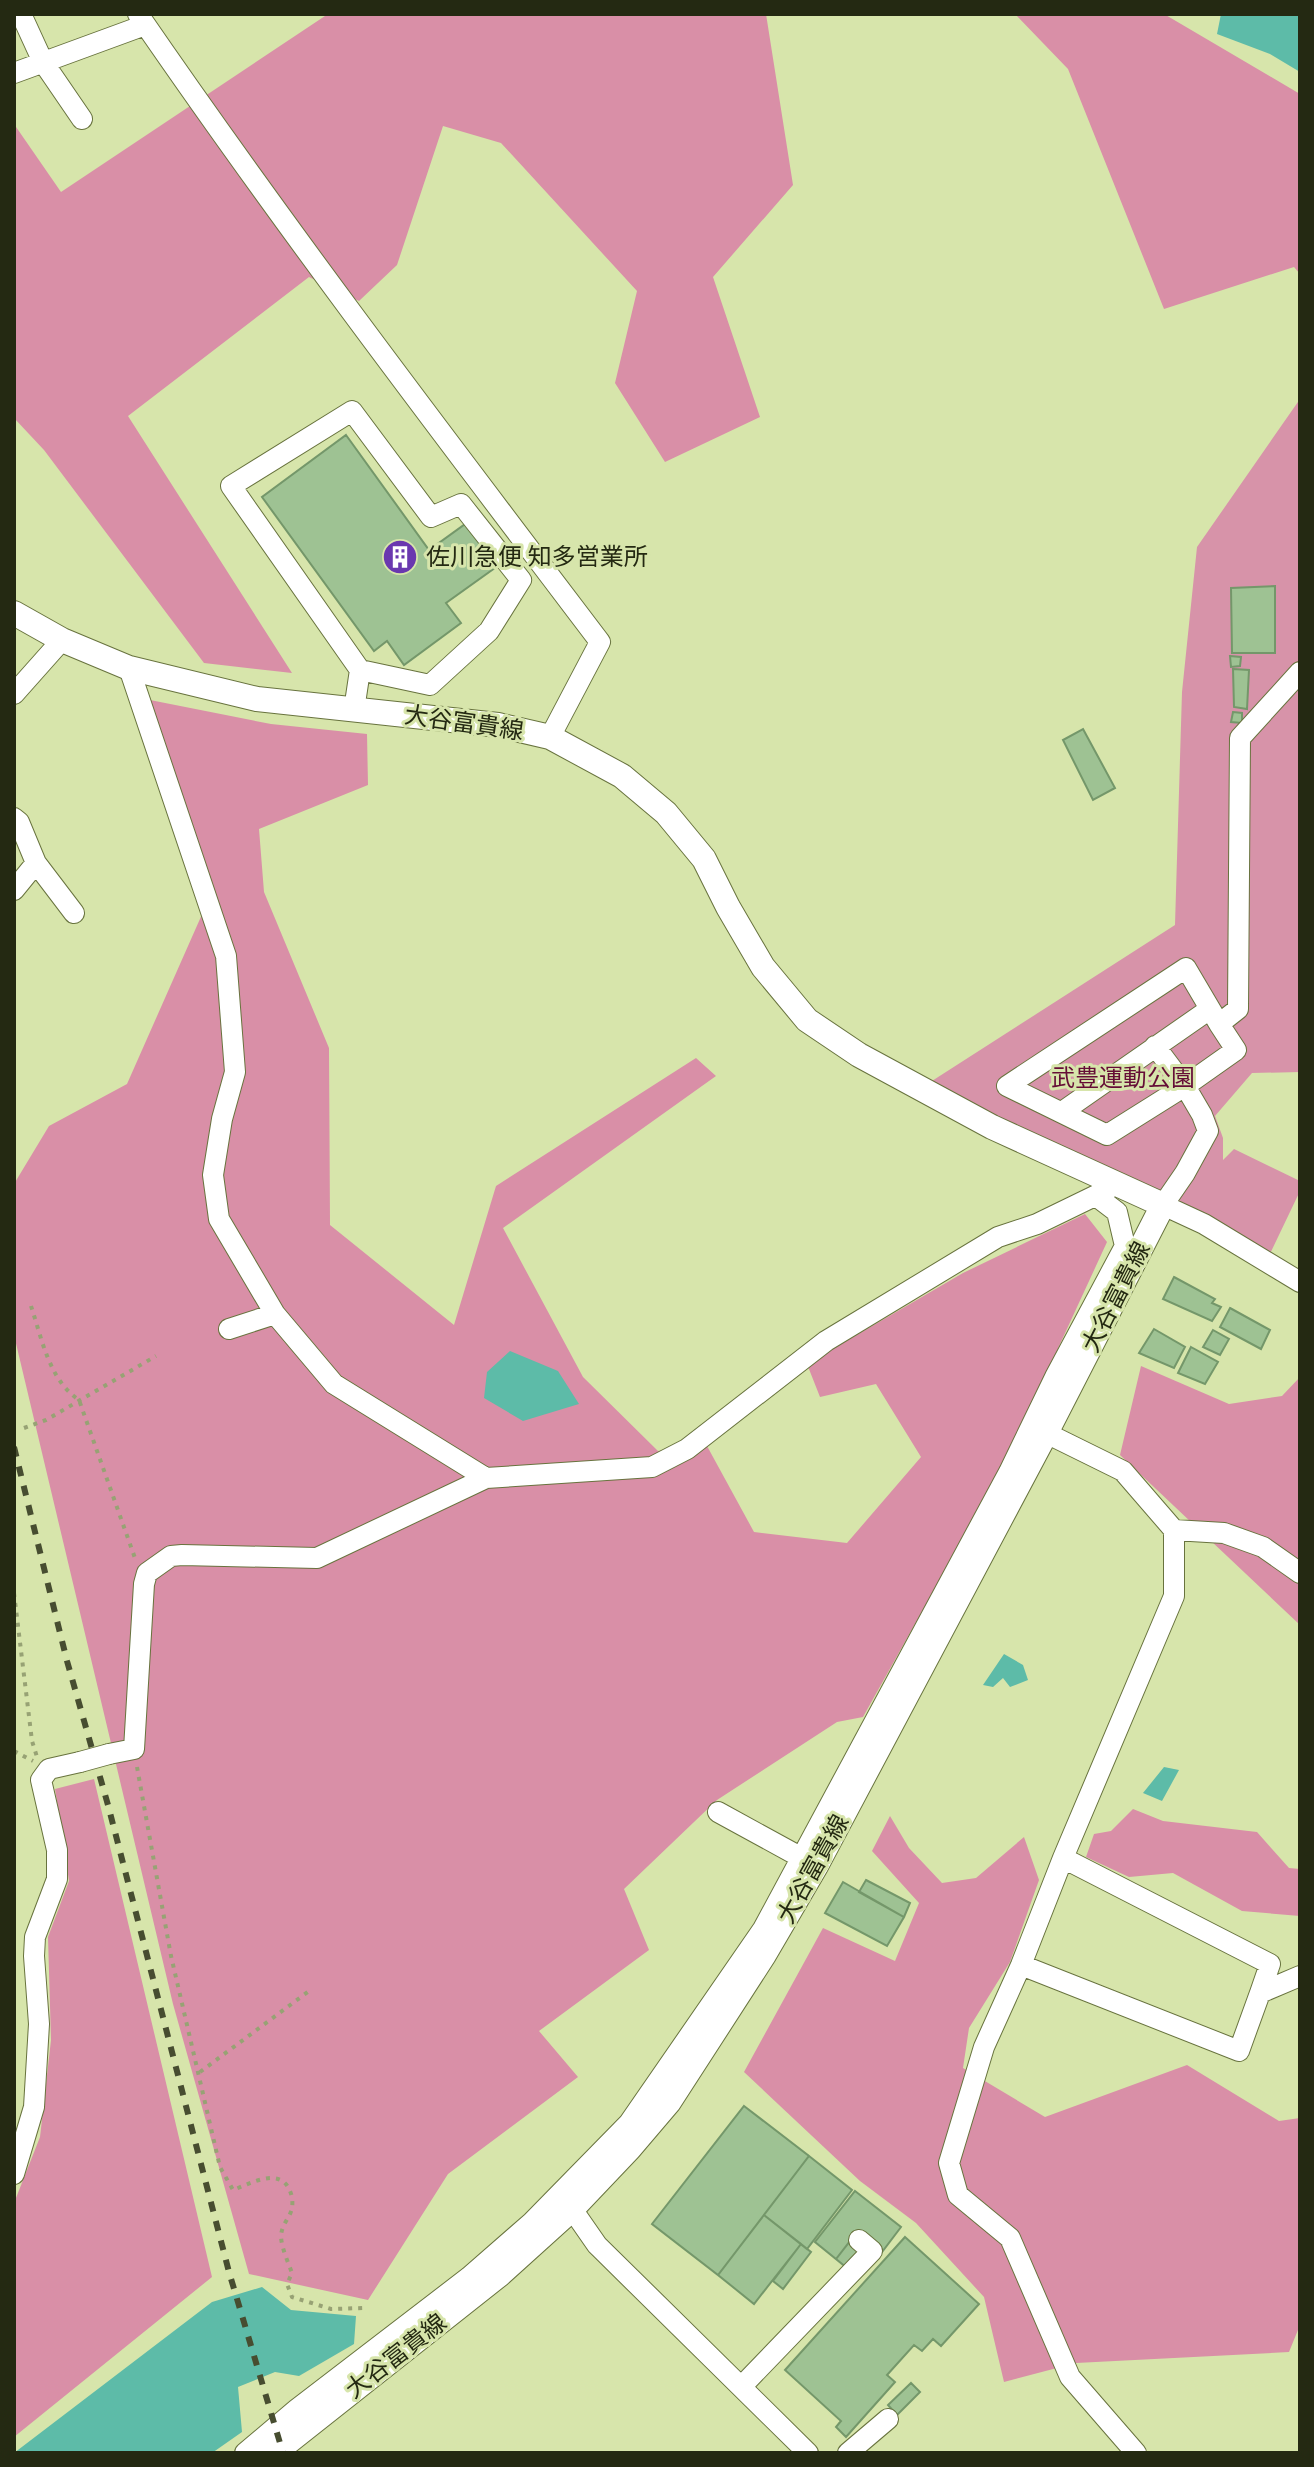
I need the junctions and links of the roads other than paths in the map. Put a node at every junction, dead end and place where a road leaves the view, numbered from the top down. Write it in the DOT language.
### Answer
graph roads {
  1 [pos="21,14"];
  2 [pos="141,19"];
  3 [pos="43,62"];
  4 [pos="14,73"];
  5 [pos="82,119"];
  6 [pos="14,613"];
  7 [pos="62,640"];
  8 [pos="129,668"];
  9 [pos="360,670"];
  10 [pos="1300,672"];
  11 [pos="14,694"];
  12 [pos="354,710"];
  13 [pos="550,737"];
  14 [pos="14,818"];
  15 [pos="36,863"];
  16 [pos="14,890"];
  17 [pos="74,913"];
  18 [pos="1214,1017"];
  19 [pos="1155,1046"];
  20 [pos="1185,1086"];
  21 [pos="1062,1112"];
  22 [pos="1107,1190"];
  23 [pos="1163,1205"];
  24 [pos="1300,1282"];
  25 [pos="275,1314"];
  26 [pos="229,1329"];
  27 [pos="1046,1433"];
  28 [pos="486,1478"];
  29 [pos="1174,1530"];
  30 [pos="1300,1573"];
  31 [pos="718,1812"];
  32 [pos="1063,1858"];
  33 [pos="808,1862"];
  34 [pos="1021,1965"];
  35 [pos="1300,1976"];
  36 [pos="1260,1993"];
  37 [pos="14,2174"];
  38 [pos="572,2209"];
  39 [pos="859,2240"];
  40 [pos="742,2386"];
  41 [pos="888,2419"];
  42 [pos="245,2453"];
  43 [pos="274,2453"];
  44 [pos="808,2453"];
  45 [pos="848,2453"];
  46 [pos="1136,2453"];
  1 -- 3 [label="street"];
  2 -- 3 [label="street"];
  2 -- 13 [label="street"];
  3 -- 4 [label="street"];
  3 -- 5 [label="street"];
  6 -- 7 [label="main road, 大谷富貴線"];
  7 -- 8 [label="main road, 大谷富貴線"];
  7 -- 11 [label="street"];
  8 -- 12 [label="main road, 大谷富貴線"];
  8 -- 25 [label="street"];
  9 -- 9 [label="street"];
  9 -- 12 [label="street"];
  10 -- 18 [label="street"];
  12 -- 13 [label="main road, 大谷富貴線"];
  13 -- 22 [label="main road, 大谷富貴線"];
  14 -- 15 [label="street"];
  15 -- 16 [label="street"];
  15 -- 17 [label="street"];
  18 -- 19 [label="street"];
  18 -- 20 [label="street"];
  18 -- 21 [label="street"];
  19 -- 20 [label="street"];
  19 -- 21 [label="street"];
  20 -- 21 [label="street"];
  20 -- 23 [label="street"];
  22 -- 23 [label="main road, 大谷富貴線"];
  22 -- 28 [label="street"];
  22 -- 33 [label="street"];
  23 -- 24 [label="street"];
  23 -- 27 [label="main road, 大谷富貴線"];
  25 -- 26 [label="street"];
  25 -- 28 [label="street"];
  27 -- 29 [label="street"];
  27 -- 33 [label="main road, 大谷富貴線"];
  28 -- 37 [label="street, bridge"];
  29 -- 30 [label="street"];
  29 -- 32 [label="street"];
  31 -- 33 [label="street"];
  32 -- 34 [label="street"];
  32 -- 36 [label="street"];
  33 -- 38 [label="main road, 大谷富貴線"];
  33 -- 42 [label="street"];
  34 -- 36 [label="street"];
  34 -- 46 [label="street"];
  35 -- 36 [label="street"];
  38 -- 40 [label="street"];
  38 -- 43 [label="main road, 大谷富貴線"];
  39 -- 40 [label="street"];
  40 -- 44 [label="street"];
  41 -- 45 [label="street"];
}
